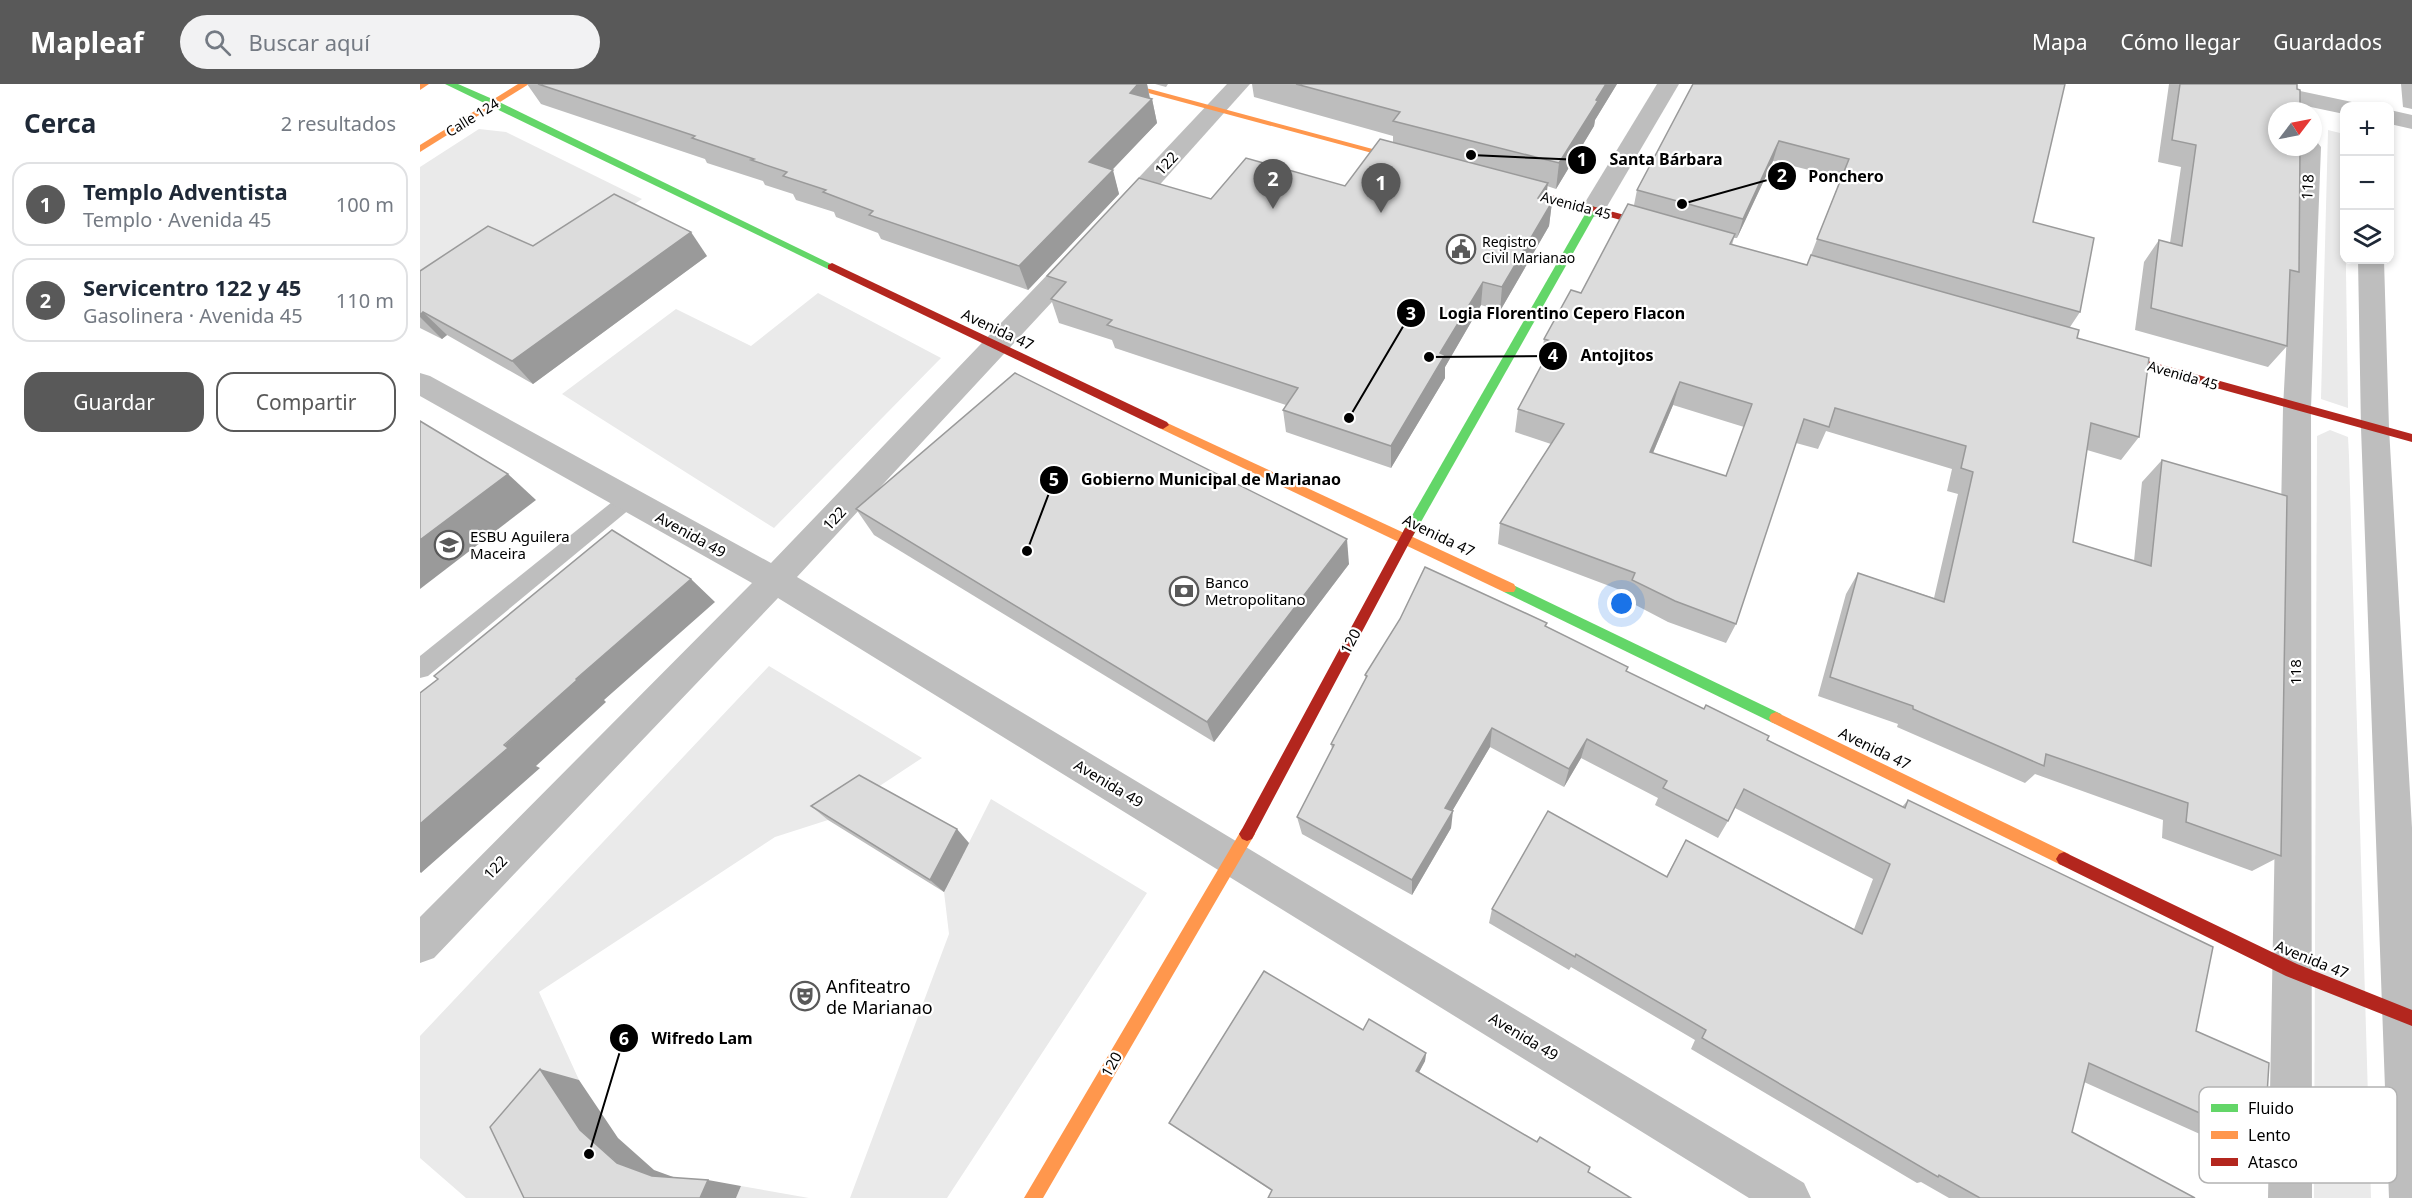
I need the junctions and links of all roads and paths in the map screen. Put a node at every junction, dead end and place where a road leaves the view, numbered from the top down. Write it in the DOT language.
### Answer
graph roads {
  1 [pos="424,84"];
  2 [pos="450,84"];
  3 [pos="524,84"];
  4 [pos="1120,84"];
  5 [pos="1239,84"];
  6 [pos="1668,84"];
  7 [pos="2235,84"];
  8 [pos="420,87"];
  9 [pos="2343,102"];
  10 [pos="494,103"];
  11 [pos="2340,104"];
  12 [pos="1217,109"];
  13 [pos="2322,114"];
  14 [pos="2394,118"];
  15 [pos="2412,122"];
  16 [pos="420,149"];
  17 [pos="2309,156"];
  18 [pos="1434,166"];
  19 [pos="1491,182"];
  20 [pos="1593,209"];
  21 [pos="1674,232"];
  22 [pos="2371,264"];
  23 [pos="996,346"];
  24 [pos="2089,349"];
  25 [pos="420,383"];
  26 [pos="2297,408"];
  27 [pos="2375,428"];
  28 [pos="2412,438"];
  29 [pos="629,499"];
  30 [pos="1406,538"];
  31 [pos="775,580"];
  32 [pos="420,669"];
  33 [pos="1233,859"];
  34 [pos="420,945"];
  35 [pos="2292,970"];
  36 [pos="2407,1016"];
  37 [pos="2291,1087"];
  38 [pos="2290,1183"];
  39 [pos="1032,1198"];
  40 [pos="1789,1198"];
  41 [pos="2290,1198"];
  42 [pos="2411,1198"];
  1 -- 8 [label="street"];
  2 -- 10 [label="street, Avenida 47"];
  3 -- 10 [label="street, Calle 124"];
  4 -- 12 [label="street"];
  5 -- 12 [label="street, 122"];
  6 -- 20 [label="street, 120"];
  7 -- 9 [label="street"];
  10 -- 16 [label="street, Calle 124"];
  10 -- 23 [label="street, Avenida 47"];
  11 -- 13 [label="street"];
  12 -- 18 [label="street"];
  12 -- 23 [label="street, 122"];
  14 -- 15 [label="street"];
  17 -- 26 [label="street, 118"];
  19 -- 20 [label="street, Avenida 45"];
  20 -- 21 [label="street, Avenida 45"];
  20 -- 30 [label="street, 120"];
  22 -- 27 [label="street"];
  23 -- 30 [label="street, Avenida 47"];
  23 -- 31 [label="street, 122"];
  24 -- 26 [label="street, Avenida 45"];
  25 -- 29 [label="street, Avenida 49"];
  26 -- 27 [label="street, Avenida 45"];
  26 -- 35 [label="street, 118"];
  27 -- 28 [label="street, Avenida 45"];
  27 -- 36 [label="street"];
  29 -- 31 [label="street, Avenida 49"];
  29 -- 32 [label="lane"];
  30 -- 33 [label="street, 120"];
  30 -- 35 [label="street, Avenida 47"];
  31 -- 33 [label="street, Avenida 49"];
  31 -- 34 [label="street, 122"];
  33 -- 39 [label="street, 120"];
  33 -- 40 [label="street, Avenida 49"];
  35 -- 36 [label="street, Avenida 47"];
  35 -- 37 [label="street, 118"];
  36 -- 42 [label="street"];
  38 -- 41 [label="street, 118"];
}
